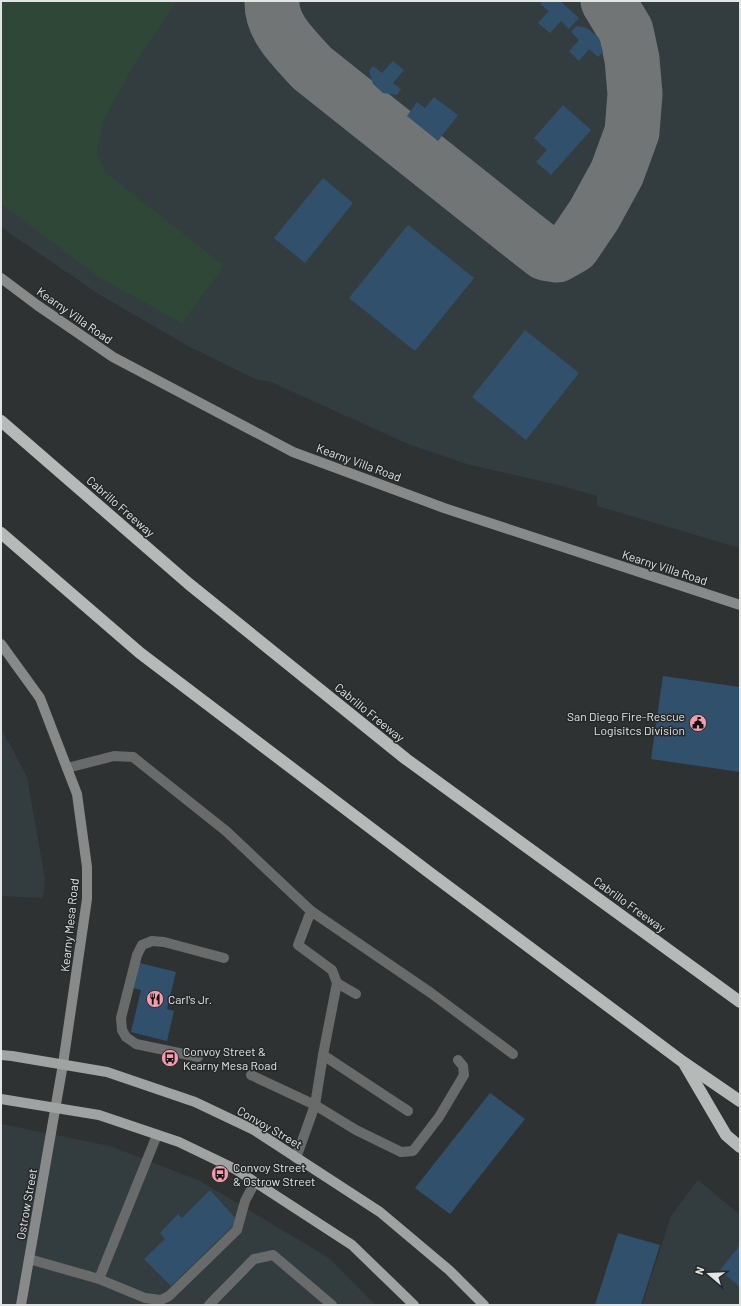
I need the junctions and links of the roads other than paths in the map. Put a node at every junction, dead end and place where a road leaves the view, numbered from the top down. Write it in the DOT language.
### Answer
graph roads {
  1 [pos="1,278"];
  2 [pos="1,421"];
  3 [pos="1,533"];
  4 [pos="740,605"];
  5 [pos="1,644"];
  6 [pos="67,768"];
  7 [pos="311,910"];
  8 [pos="224,958"];
  9 [pos="337,983"];
  10 [pos="356,994"];
  11 [pos="740,1002"];
  12 [pos="513,1054"];
  13 [pos="1,1055"];
  14 [pos="323,1055"];
  15 [pos="198,1057"];
  16 [pos="458,1060"];
  17 [pos="684,1062"];
  18 [pos="63,1064"];
  19 [pos="251,1075"];
  20 [pos="1,1099"];
  21 [pos="740,1101"];
  22 [pos="316,1105"];
  23 [pos="56,1107"];
  24 [pos="408,1111"];
  25 [pos="157,1135"];
  26 [pos="740,1147"];
  27 [pos="296,1158"];
  28 [pos="255,1182"];
  29 [pos="29,1260"];
  30 [pos="99,1279"];
  31 [pos="21,1305"];
  32 [pos="209,1305"];
  33 [pos="332,1305"];
  34 [pos="414,1305"];
  35 [pos="484,1305"];
  1 -- 4 [label="main road, Kearny Villa Road"];
  2 -- 11 [label="highway, Cabrillo Freeway"];
  3 -- 17 [label="highway"];
  5 -- 6 [label="main road, Kearny Mesa Road"];
  6 -- 7 [label="lane"];
  6 -- 18 [label="main road, Kearny Mesa Road"];
  7 -- 9 [label="lane"];
  7 -- 12 [label="lane"];
  8 -- 15 [label="lane"];
  9 -- 10 [label="lane"];
  9 -- 14 [label="lane"];
  13 -- 18 [label="main road, Convoy Street"];
  14 -- 22 [label="lane"];
  14 -- 24 [label="lane"];
  16 -- 22 [label="lane"];
  17 -- 21 [label="highway"];
  17 -- 26 [label="highway"];
  18 -- 23 [label="main road, Kearny Mesa Road"];
  18 -- 27 [label="main road, Convoy Street"];
  19 -- 22 [label="lane"];
  20 -- 23 [label="main road"];
  22 -- 27 [label="lane"];
  23 -- 25 [label="main road"];
  23 -- 29 [label="main road, Ostrow Street"];
  25 -- 28 [label="main road"];
  25 -- 30 [label="lane"];
  27 -- 35 [label="main road, Convoy Street"];
  28 -- 30 [label="lane"];
  28 -- 34 [label="main road"];
  29 -- 30 [label="lane"];
  29 -- 31 [label="main road, Ostrow Street"];
  32 -- 33 [label="lane"];
}
